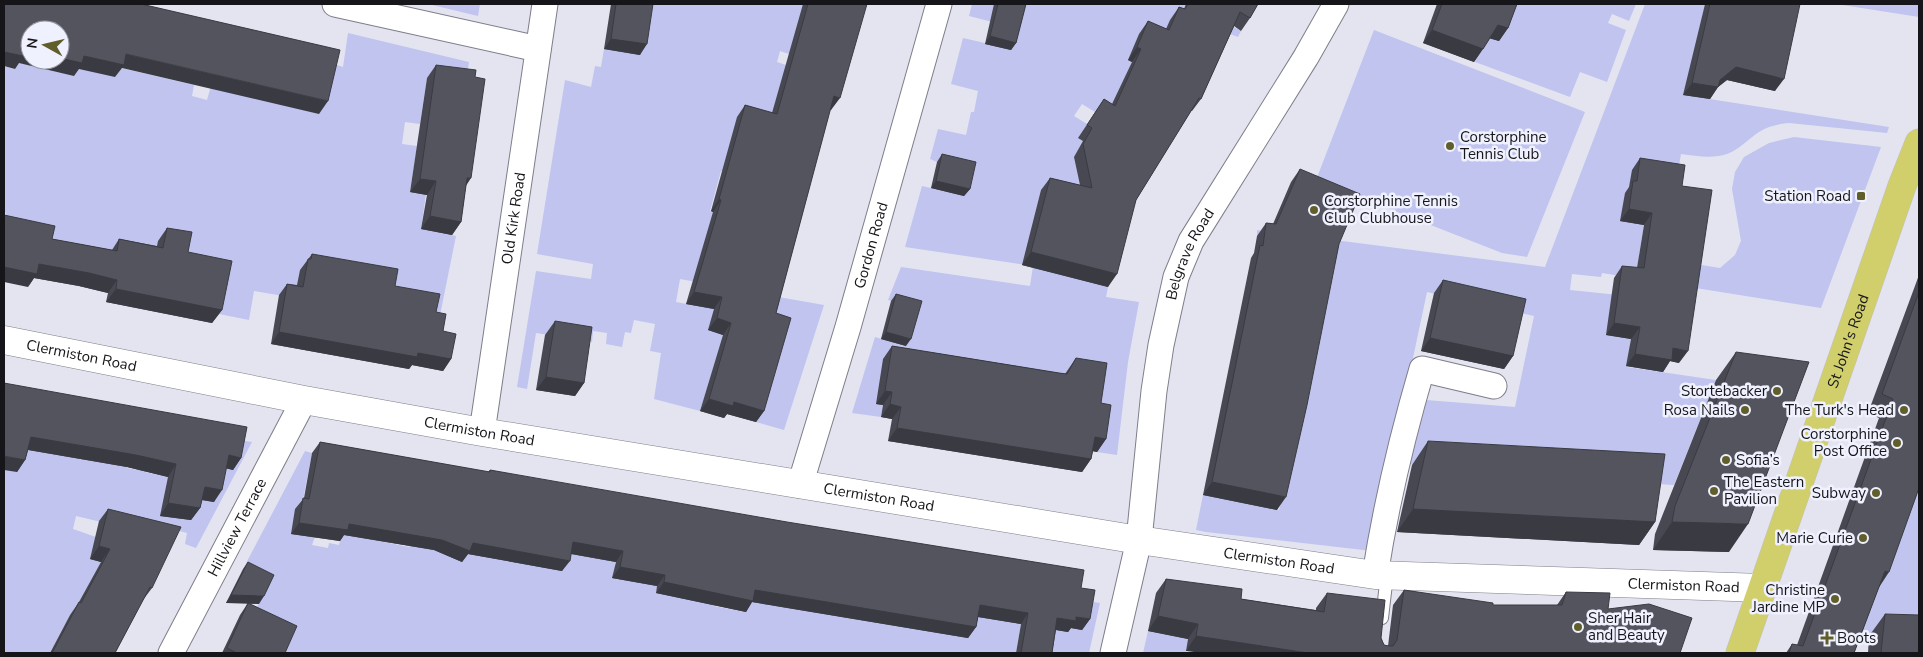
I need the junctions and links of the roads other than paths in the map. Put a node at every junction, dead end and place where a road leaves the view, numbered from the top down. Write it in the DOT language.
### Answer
graph roads {
  1 [pos="335,4"];
  2 [pos="545,4"];
  3 [pos="939,4"];
  4 [pos="1336,4"];
  5 [pos="538,49"];
  6 [pos="1919,143"];
  7 [pos="1911,190"];
  8 [pos="4,340"];
  9 [pos="1494,386"];
  10 [pos="304,400"];
  11 [pos="482,432"];
  12 [pos="800,485"];
  13 [pos="1139,540"];
  14 [pos="1381,575"];
  15 [pos="1762,588"];
  16 [pos="1381,634"];
  17 [pos="171,653"];
  18 [pos="1113,653"];
  19 [pos="1740,653"];
  1 -- 5 [label="street"];
  2 -- 5 [label="street, Old Kirk Road"];
  3 -- 12 [label="street, Gordon Road"];
  4 -- 13 [label="street, Belgrave Road"];
  5 -- 11 [label="street, Old Kirk Road"];
  6 -- 7 [label="main road, St John's Road"];
  7 -- 15 [label="main road, St John's Road"];
  8 -- 10 [label="street, Clermiston Road"];
  9 -- 14 [label="street"];
  10 -- 11 [label="street, Clermiston Road"];
  10 -- 17 [label="street, Hillview Terrace"];
  11 -- 12 [label="street, Clermiston Road"];
  12 -- 13 [label="street, Clermiston Road"];
  13 -- 14 [label="street, Clermiston Road"];
  13 -- 18 [label="street, Belgrave Road"];
  14 -- 15 [label="street, Clermiston Road"];
  14 -- 16 [label="lane"];
  15 -- 19 [label="main road, St John's Road"];
}
